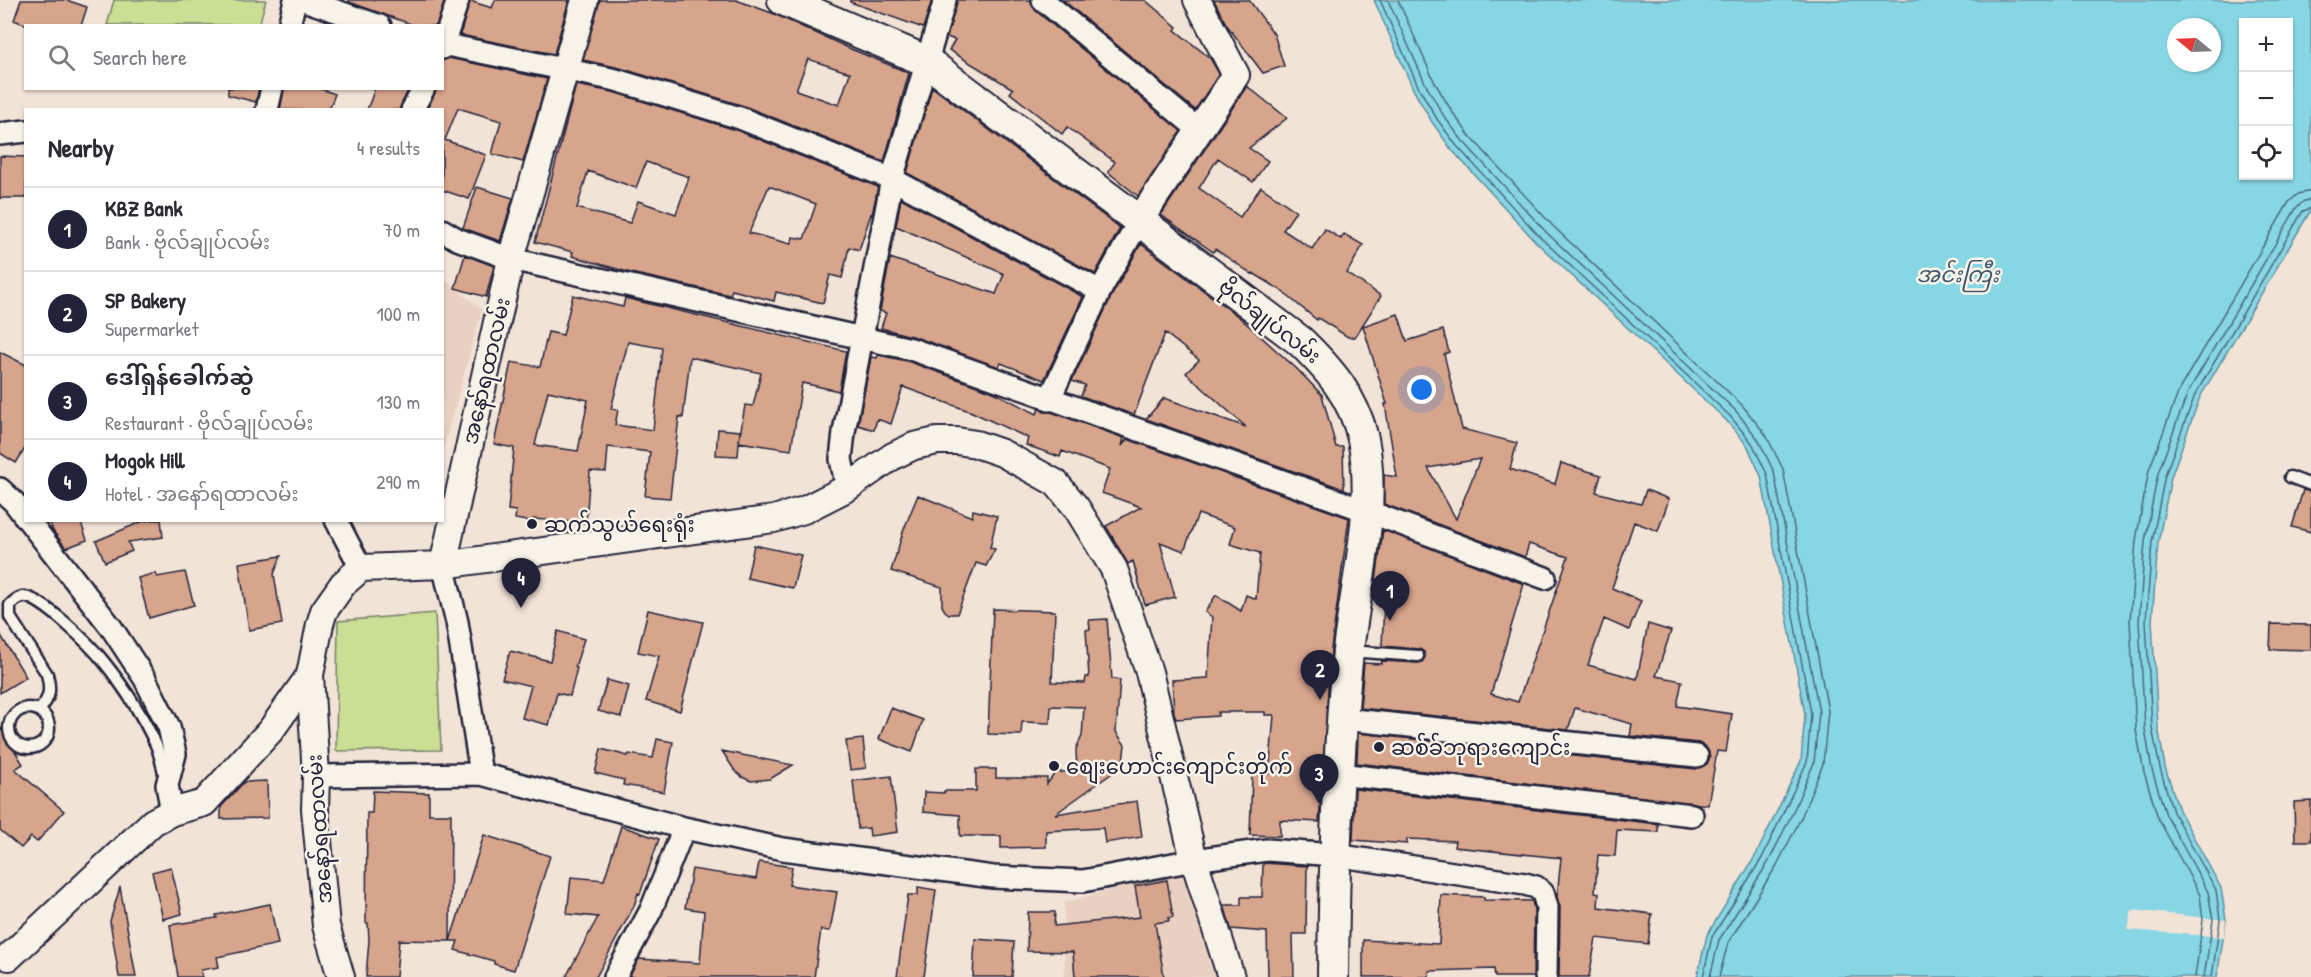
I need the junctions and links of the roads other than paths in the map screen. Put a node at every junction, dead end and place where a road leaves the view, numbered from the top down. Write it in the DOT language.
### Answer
graph roads {
  1 [pos="295,0"];
  2 [pos="304,0"];
  3 [pos="458,0"];
  4 [pos="585,0"];
  5 [pos="783,0"];
  6 [pos="945,0"];
  7 [pos="1043,0"];
  8 [pos="1197,0"];
  9 [pos="289,24"];
  10 [pos="374,24"];
  11 [pos="444,43"];
  12 [pos="444,46"];
  13 [pos="926,61"];
  14 [pos="566,68"];
  15 [pos="272,90"];
  16 [pos="423,90"];
  17 [pos="268,108"];
  18 [pos="413,108"];
  19 [pos="24,131"];
  20 [pos="1200,131"];
  21 [pos="0,134"];
  22 [pos="892,179"];
  23 [pos="1139,221"];
  24 [pos="444,231"];
  25 [pos="512,260"];
  26 [pos="1100,291"];
  27 [pos="861,337"];
  28 [pos="1049,400"];
  29 [pos="2289,477"];
  30 [pos="2311,485"];
  31 [pos="847,488"];
  32 [pos="0,489"];
  33 [pos="1366,511"];
  34 [pos="24,515"];
  35 [pos="29,522"];
  36 [pos="337,522"];
  37 [pos="443,565"];
  38 [pos="362,568"];
  39 [pos="1545,578"];
  40 [pos="1348,651"];
  41 [pos="1418,656"];
  42 [pos="310,675"];
  43 [pos="39,710"];
  44 [pos="1342,719"];
  45 [pos="1697,756"];
  46 [pos="481,774"];
  47 [pos="1339,774"];
  48 [pos="316,776"];
  49 [pos="167,785"];
  50 [pos="172,812"];
  51 [pos="1692,815"];
  52 [pos="684,828"];
  53 [pos="1335,855"];
  54 [pos="1194,860"];
  55 [pos="9,957"];
  56 [pos="341,977"];
  57 [pos="615,977"];
  58 [pos="1231,977"];
  59 [pos="1333,977"];
  60 [pos="1546,977"];
  1 -- 9 [label="street"];
  2 -- 10 [label="street"];
  3 -- 11 [label="street"];
  4 -- 14 [label="street, အ‌နော်‌ရထာလမ်း"];
  5 -- 13 [label="main road, ဗိုလ်‌ချုပ်‌လမ်း"];
  6 -- 13 [label="street"];
  7 -- 20 [label="street"];
  8 -- 20 [label="street"];
  12 -- 14 [label="street"];
  13 -- 22 [label="street"];
  13 -- 23 [label="main road, ဗိုလ်‌ချုပ်‌လမ်း"];
  14 -- 22 [label="street"];
  14 -- 25 [label="street, အ‌နော်‌ရထာလမ်း"];
  15 -- 17 [label="street"];
  16 -- 18 [label="street"];
  19 -- 21 [label="street"];
  20 -- 23 [label="street"];
  22 -- 26 [label="street"];
  22 -- 27 [label="street"];
  23 -- 26 [label="street"];
  23 -- 33 [label="main road, ဗိုလ်‌ချုပ်‌လမ်း"];
  24 -- 25 [label="street"];
  25 -- 27 [label="street"];
  25 -- 37 [label="street, အ‌နော်‌ရထာလမ်း"];
  26 -- 28 [label="street"];
  27 -- 28 [label="street"];
  27 -- 31 [label="street"];
  28 -- 33 [label="street"];
  29 -- 30 [label="lane"];
  31 -- 37 [label="street"];
  31 -- 54 [label="street"];
  32 -- 34 [label="street"];
  33 -- 39 [label="street"];
  33 -- 40 [label="main road, ဗိုလ်‌ချုပ်‌လမ်း"];
  35 -- 49 [label="street"];
  36 -- 38 [label="street"];
  37 -- 38 [label="street"];
  37 -- 46 [label="street"];
  38 -- 42 [label="street, အ‌နော်‌ရထာလမ်း"];
  40 -- 41 [label="lane"];
  40 -- 44 [label="main road, ဗိုလ်‌ချုပ်‌လမ်း"];
  42 -- 48 [label="street, အ‌နော်‌ရထာလမ်း"];
  42 -- 50 [label="street"];
  43 -- 49 [label="lane"];
  44 -- 45 [label="street"];
  44 -- 47 [label="main road, ဗိုလ်‌ချုပ်‌လမ်း"];
  46 -- 48 [label="street"];
  46 -- 52 [label="street"];
  47 -- 51 [label="street"];
  47 -- 53 [label="main road, ဗိုလ်‌ချုပ်‌လမ်း"];
  48 -- 56 [label="street, အ‌နော်‌ရထာလမ်း"];
  49 -- 50 [label="street"];
  50 -- 55 [label="street"];
  52 -- 54 [label="street"];
  52 -- 57 [label="street"];
  53 -- 54 [label="street"];
  53 -- 59 [label="main road, ဗိုလ်‌ချုပ်‌လမ်း"];
  53 -- 60 [label="street"];
  54 -- 58 [label="street"];
}
